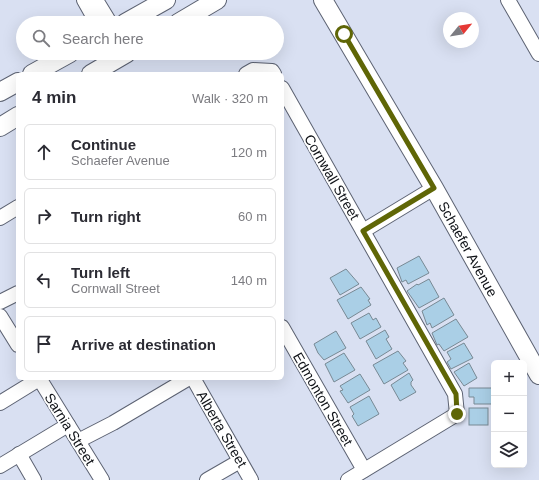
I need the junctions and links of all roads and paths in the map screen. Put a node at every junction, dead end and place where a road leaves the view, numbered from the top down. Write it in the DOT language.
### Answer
graph roads {
  1 [pos="84,0"];
  2 [pos="96,0"];
  3 [pos="166,0"];
  4 [pos="217,0"];
  5 [pos="323,0"];
  6 [pos="508,0"];
  7 [pos="93,16"];
  8 [pos="106,16"];
  9 [pos="137,16"];
  10 [pos="190,16"];
  11 [pos="539,54"];
  12 [pos="57,60"];
  13 [pos="115,60"];
  14 [pos="36,72"];
  15 [pos="94,72"];
  16 [pos="250,72"];
  17 [pos="273,72"];
  18 [pos="16,83"];
  19 [pos="0,92"];
  20 [pos="284,92"];
  21 [pos="16,117"];
  22 [pos="0,127"];
  23 [pos="434,188"];
  24 [pos="16,208"];
  25 [pos="0,218"];
  26 [pos="363,231"];
  27 [pos="16,294"];
  28 [pos="0,302"];
  29 [pos="0,316"];
  30 [pos="284,330"];
  31 [pos="5,334"];
  32 [pos="16,343"];
  33 [pos="539,375"];
  34 [pos="37,380"];
  35 [pos="40,380"];
  36 [pos="188,380"];
  37 [pos="192,380"];
  38 [pos="0,403"];
  39 [pos="68,425"];
  40 [pos="78,441"];
  41 [pos="19,454"];
  42 [pos="240,461"];
  43 [pos="0,466"];
  44 [pos="364,470"];
  45 [pos="34,480"];
  46 [pos="102,480"];
  47 [pos="207,480"];
  48 [pos="251,480"];
  49 [pos="348,480"];
  1 -- 7 [label="street"];
  2 -- 8 [label="street"];
  3 -- 9 [label="main road"];
  4 -- 10 [label="main road"];
  5 -- 23 [label="main road, Schaefer Avenue"];
  6 -- 11 [label="street"];
  12 -- 14 [label="main road"];
  13 -- 15 [label="main road"];
  16 -- 17 [label="street"];
  18 -- 19 [label="main road"];
  20 -- 26 [label="street, Cornwall Street"];
  21 -- 22 [label="main road"];
  23 -- 26 [label="street"];
  23 -- 33 [label="main road, Schaefer Avenue"];
  24 -- 25 [label="street"];
  26 -- 44 [label="street, Cornwall Street"];
  27 -- 28 [label="street"];
  29 -- 31 [label="street"];
  30 -- 44 [label="street, Edmonton Street"];
  31 -- 32 [label="street"];
  34 -- 38 [label="street"];
  35 -- 39 [label="street, Sarnia Street"];
  36 -- 40 [label="street"];
  37 -- 42 [label="street, Alberta Street"];
  39 -- 40 [label="street, Sarnia Street"];
  39 -- 41 [label="street"];
  40 -- 46 [label="street, Sarnia Street"];
  41 -- 43 [label="street"];
  41 -- 45 [label="street"];
  42 -- 47 [label="street"];
  42 -- 48 [label="street, Alberta Street"];
  44 -- 49 [label="street"];
}
